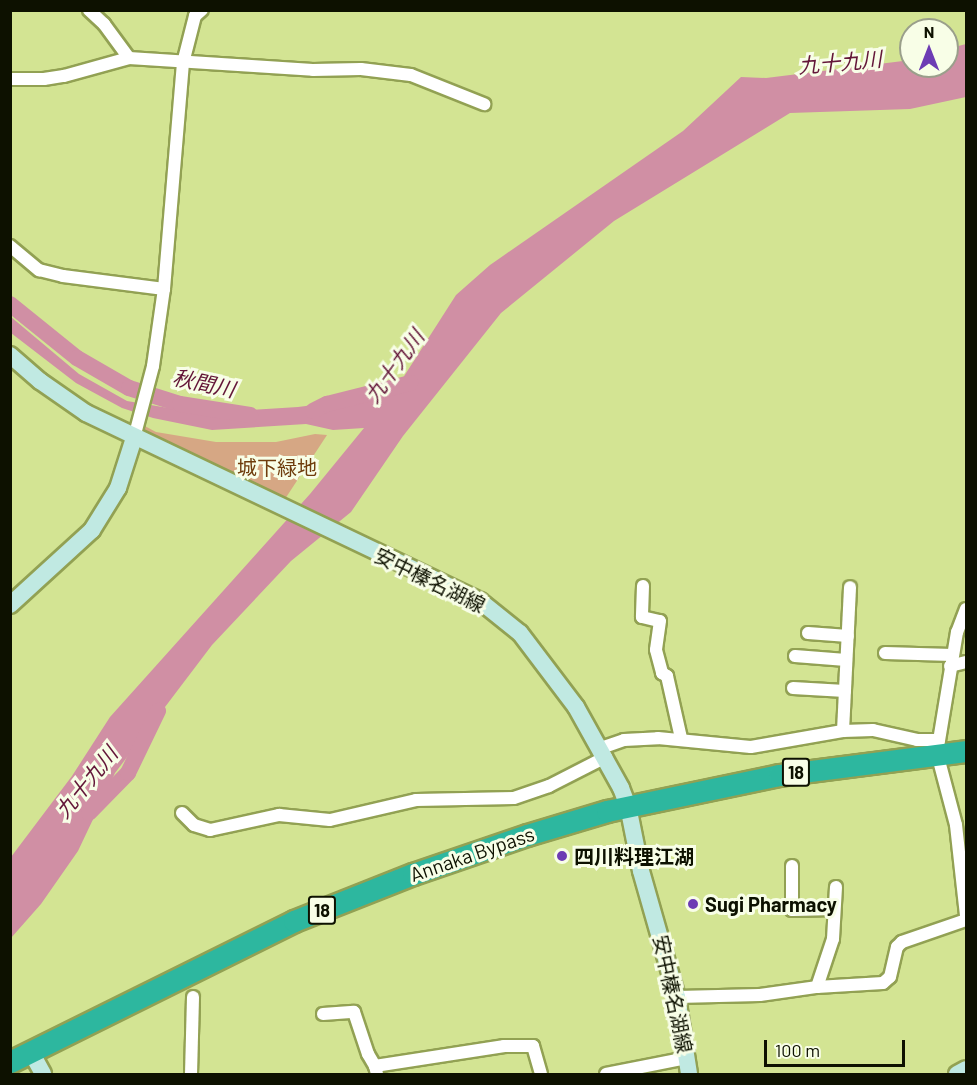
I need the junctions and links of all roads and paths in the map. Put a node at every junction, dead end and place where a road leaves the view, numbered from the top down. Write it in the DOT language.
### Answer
graph roads {
  1 [pos="89,10"];
  2 [pos="202,10"];
  3 [pos="129,58"];
  4 [pos="183,63"];
  5 [pos="10,79"];
  6 [pos="484,104"];
  7 [pos="10,246"];
  8 [pos="164,289"];
  9 [pos="10,355"];
  10 [pos="136,430"];
  11 [pos="643,586"];
  12 [pos="850,587"];
  13 [pos="10,605"];
  14 [pos="966,609"];
  15 [pos="808,633"];
  16 [pos="848,636"];
  17 [pos="885,653"];
  18 [pos="795,656"];
  19 [pos="846,660"];
  20 [pos="951,661"];
  21 [pos="966,662"];
  22 [pos="793,688"];
  23 [pos="845,691"];
  24 [pos="843,731"];
  25 [pos="681,738"];
  26 [pos="938,747"];
  27 [pos="966,751"];
  28 [pos="603,753"];
  29 [pos="628,806"];
  30 [pos="182,813"];
  31 [pos="792,867"];
  32 [pos="836,887"];
  33 [pos="965,895"];
  34 [pos="834,909"];
  35 [pos="966,915"];
  36 [pos="966,920"];
  37 [pos="818,987"];
  38 [pos="193,997"];
  39 [pos="677,997"];
  40 [pos="323,1014"];
  41 [pos="31,1052"];
  42 [pos="10,1062"];
  43 [pos="688,1066"];
  44 [pos="966,1069"];
  45 [pos="376,1070"];
  46 [pos="43,1074"];
  47 [pos="191,1074"];
  48 [pos="542,1074"];
  49 [pos="606,1074"];
  50 [pos="957,1074"];
  1 -- 3 [label="street"];
  2 -- 4 [label="street"];
  3 -- 4 [label="street"];
  3 -- 5 [label="street"];
  4 -- 6 [label="street"];
  4 -- 8 [label="street"];
  7 -- 8 [label="street"];
  8 -- 10 [label="street"];
  9 -- 10 [label="main road, 安中榛名湖線"];
  10 -- 13 [label="main road"];
  10 -- 28 [label="main road, 安中榛名湖線"];
  11 -- 25 [label="street"];
  12 -- 16 [label="street"];
  14 -- 20 [label="street"];
  15 -- 16 [label="street"];
  16 -- 19 [label="street"];
  17 -- 20 [label="street"];
  18 -- 19 [label="street"];
  19 -- 23 [label="street"];
  20 -- 21 [label="street"];
  20 -- 26 [label="street"];
  22 -- 23 [label="street"];
  23 -- 24 [label="street"];
  24 -- 25 [label="street"];
  24 -- 26 [label="street"];
  25 -- 28 [label="street"];
  26 -- 27 [label="highway, Annaka Bypass / 18"];
  26 -- 29 [label="highway, Annaka Bypass / 18"];
  26 -- 33 [label="street"];
  28 -- 29 [label="main road, 安中榛名湖線"];
  28 -- 30 [label="street"];
  29 -- 39 [label="main road, 安中榛名湖線"];
  29 -- 41 [label="highway, Annaka Bypass / 18"];
  31 -- 34 [label="street"];
  32 -- 34 [label="street"];
  33 -- 35 [label="street"];
  34 -- 37 [label="street"];
  36 -- 37 [label="street"];
  37 -- 39 [label="street"];
  38 -- 47 [label="street"];
  39 -- 43 [label="main road, 安中榛名湖線"];
  40 -- 45 [label="street"];
  41 -- 42 [label="highway, Annaka Bypass / 18"];
  41 -- 46 [label="main road"];
  43 -- 49 [label="street"];
  44 -- 50 [label="main road"];
  45 -- 48 [label="street"];
}
